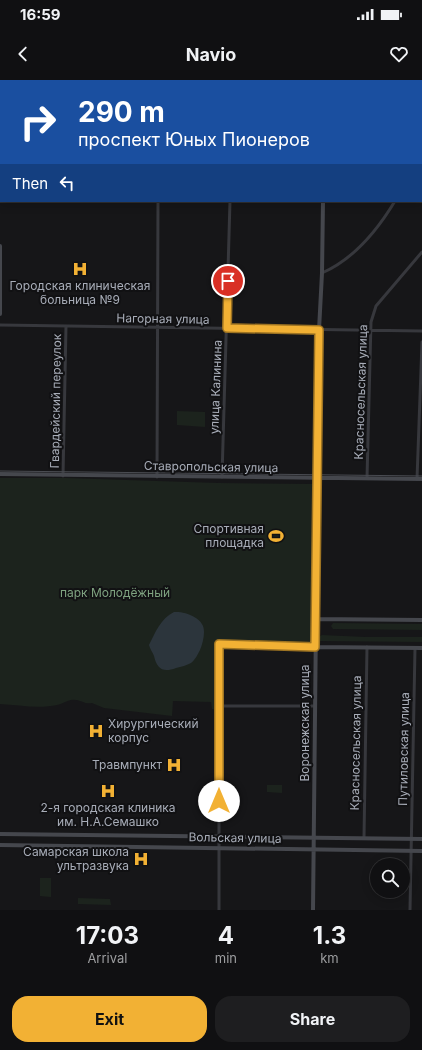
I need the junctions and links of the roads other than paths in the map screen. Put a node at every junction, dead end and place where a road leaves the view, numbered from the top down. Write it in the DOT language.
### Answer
graph roads {
  1 [pos="158,202"];
  2 [pos="230,202"];
  3 [pos="323,202"];
  4 [pos="394,202"];
  5 [pos="0,246"];
  6 [pos="422,252"];
  7 [pos="322,273"];
  8 [pos="0,314"];
  9 [pos="0,325"];
  10 [pos="66,326"];
  11 [pos="158,327"];
  12 [pos="227,328"];
  13 [pos="319,330"];
  14 [pos="371,330"];
  15 [pos="422,331"];
  16 [pos="422,342"];
  17 [pos="0,474"];
  18 [pos="64,476"];
  19 [pos="157,476"];
  20 [pos="222,477"];
  21 [pos="317,478"];
  22 [pos="367,478"];
  23 [pos="420,479"];
  24 [pos="315,619"];
  25 [pos="422,620"];
  26 [pos="315,647"];
  27 [pos="367,647"];
  28 [pos="415,648"];
  29 [pos="422,648"];
  30 [pos="219,706"];
  31 [pos="315,706"];
  32 [pos="0,834"];
  33 [pos="219,837"];
  34 [pos="314,838"];
  35 [pos="364,838"];
  36 [pos="412,839"];
  37 [pos="422,839"];
  38 [pos="0,845"];
  39 [pos="218,848"];
  40 [pos="314,849"];
  41 [pos="411,851"];
  42 [pos="422,851"];
  43 [pos="219,910"];
  44 [pos="313,910"];
  45 [pos="410,910"];
  1 -- 11 [label="street"];
  2 -- 12 [label="street, улица Калинина"];
  3 -- 7 [label="street, Воронежская улица"];
  4 -- 7 [label="street"];
  5 -- 8 [label="street"];
  6 -- 14 [label="street, Красносельская улица"];
  7 -- 13 [label="street, Воронежская улица"];
  9 -- 10 [label="street, Нагорная улица"];
  10 -- 11 [label="street, Нагорная улица"];
  10 -- 18 [label="street, Гвардейский переулок"];
  11 -- 12 [label="street, Нагорная улица"];
  11 -- 19 [label="street"];
  12 -- 13 [label="street, Нагорная улица"];
  12 -- 20 [label="street, улица Калинина"];
  13 -- 14 [label="street, Нагорная улица"];
  13 -- 21 [label="street, Воронежская улица"];
  14 -- 15 [label="street, Нагорная улица"];
  14 -- 22 [label="street, Красносельская улица"];
  16 -- 23 [label="street"];
  17 -- 18 [label="street, Ставропольская улица"];
  18 -- 19 [label="street, Ставропольская улица"];
  19 -- 20 [label="street, Ставропольская улица"];
  20 -- 21 [label="street, Ставропольская улица"];
  21 -- 22 [label="street, Ставропольская улица"];
  21 -- 24 [label="street, Воронежская улица"];
  22 -- 23 [label="street, Ставропольская улица"];
  24 -- 25 [label="street"];
  24 -- 26 [label="street, Воронежская улица"];
  26 -- 27 [label="street"];
  26 -- 30 [label="street"];
  26 -- 31 [label="street, Воронежская улица"];
  27 -- 28 [label="street"];
  27 -- 35 [label="street, Красносельская улица"];
  28 -- 29 [label="street"];
  28 -- 36 [label="street, Путиловская улица"];
  30 -- 31 [label="street"];
  30 -- 33 [label="street"];
  31 -- 34 [label="street, Воронежская улица"];
  32 -- 33 [label="street, Вольская улица"];
  33 -- 34 [label="street, Вольская улица"];
  33 -- 39 [label="street"];
  34 -- 35 [label="street, Вольская улица"];
  34 -- 40 [label="street, Воронежская улица"];
  35 -- 36 [label="street, Вольская улица"];
  36 -- 37 [label="street, Вольская улица"];
  36 -- 41 [label="street, Путиловская улица"];
  38 -- 39 [label="street, Вольская улица"];
  39 -- 40 [label="street, Вольская улица"];
  39 -- 43 [label="street"];
  40 -- 41 [label="street, Вольская улица"];
  40 -- 44 [label="street, Воронежская улица"];
  41 -- 42 [label="street, Вольская улица"];
  41 -- 45 [label="street, Путиловская улица"];
}
